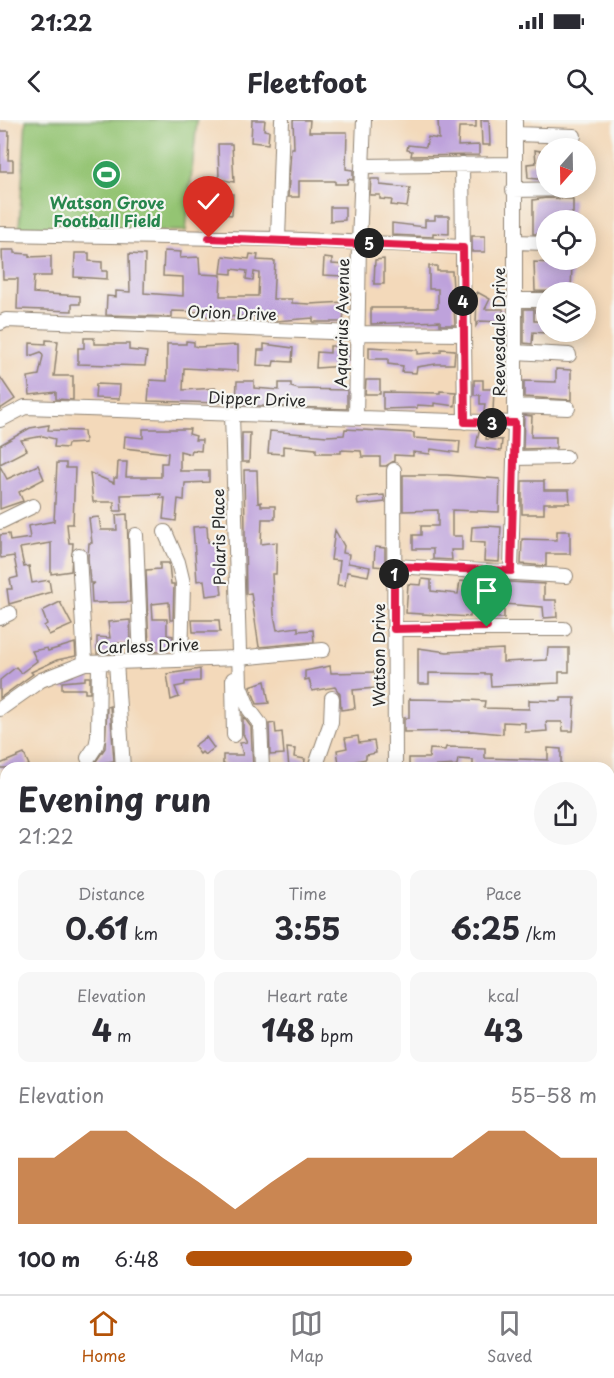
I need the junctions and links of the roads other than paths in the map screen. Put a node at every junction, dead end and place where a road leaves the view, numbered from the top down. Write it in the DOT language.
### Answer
graph roads {
  1 [pos="282,120"];
  2 [pos="364,120"];
  3 [pos="515,127"];
  4 [pos="574,136"];
  5 [pos="462,164"];
  6 [pos="513,164"];
  7 [pos="363,166"];
  8 [pos="513,190"];
  9 [pos="536,190"];
  10 [pos="0,234"];
  11 [pos="278,239"];
  12 [pos="514,242"];
  13 [pos="359,243"];
  14 [pos="536,243"];
  15 [pos="463,248"];
  16 [pos="514,300"];
  17 [pos="536,300"];
  18 [pos="0,323"];
  19 [pos="358,333"];
  20 [pos="463,334"];
  21 [pos="515,352"];
  22 [pos="569,355"];
  23 [pos="515,406"];
  24 [pos="568,408"];
  25 [pos="232,414"];
  26 [pos="357,418"];
  27 [pos="0,420"];
  28 [pos="465,422"];
  29 [pos="515,423"];
  30 [pos="566,457"];
  31 [pos="515,458"];
  32 [pos="394,471"];
  33 [pos="33,506"];
  34 [pos="0,522"];
  35 [pos="165,532"];
  36 [pos="136,535"];
  37 [pos="79,555"];
  38 [pos="394,566"];
  39 [pos="511,571"];
  40 [pos="566,576"];
  41 [pos="394,629"];
  42 [pos="564,629"];
  43 [pos="323,650"];
  44 [pos="235,658"];
  45 [pos="181,660"];
  46 [pos="141,661"];
  47 [pos="117,662"];
  48 [pos="85,663"];
  49 [pos="99,663"];
  50 [pos="332,698"];
  51 [pos="0,709"];
  52 [pos="234,735"];
  53 [pos="88,758"];
  54 [pos="123,762"];
  55 [pos="262,762"];
  56 [pos="317,762"];
  57 [pos="395,762"];
  1 -- 11 [label="street"];
  2 -- 7 [label="street, Aquarius Avenue"];
  3 -- 4 [label="street"];
  3 -- 6 [label="street, Reevesdale Drive"];
  5 -- 6 [label="street"];
  5 -- 7 [label="street"];
  5 -- 15 [label="street"];
  6 -- 8 [label="street, Reevesdale Drive"];
  7 -- 13 [label="street, Aquarius Avenue"];
  8 -- 9 [label="street"];
  8 -- 12 [label="street, Reevesdale Drive"];
  10 -- 11 [label="street"];
  11 -- 13 [label="street"];
  12 -- 14 [label="street"];
  12 -- 16 [label="street, Reevesdale Drive"];
  13 -- 15 [label="street"];
  13 -- 19 [label="street, Aquarius Avenue"];
  15 -- 20 [label="street"];
  16 -- 17 [label="street"];
  16 -- 21 [label="street, Reevesdale Drive"];
  18 -- 19 [label="street, Orion Drive"];
  19 -- 20 [label="street, Orion Drive"];
  19 -- 26 [label="street, Aquarius Avenue"];
  20 -- 28 [label="street"];
  21 -- 22 [label="street"];
  21 -- 23 [label="street, Reevesdale Drive"];
  23 -- 24 [label="street"];
  23 -- 29 [label="street, Reevesdale Drive"];
  25 -- 26 [label="street, Dipper Drive"];
  25 -- 27 [label="street, Dipper Drive"];
  25 -- 44 [label="street, Polaris Place"];
  26 -- 28 [label="street, Dipper Drive"];
  28 -- 29 [label="street, Dipper Drive"];
  29 -- 31 [label="street, Reevesdale Drive"];
  30 -- 31 [label="street"];
  31 -- 39 [label="street, Reevesdale Drive"];
  32 -- 38 [label="street, Watson Drive"];
  33 -- 34 [label="street"];
  35 -- 45 [label="street"];
  36 -- 46 [label="street"];
  37 -- 48 [label="street"];
  38 -- 39 [label="street"];
  38 -- 41 [label="street, Watson Drive"];
  39 -- 40 [label="street"];
  41 -- 42 [label="street"];
  41 -- 57 [label="street, Watson Drive"];
  43 -- 44 [label="street, Carless Drive"];
  44 -- 45 [label="street, Carless Drive"];
  44 -- 52 [label="street"];
  44 -- 55 [label="street"];
  45 -- 46 [label="street, Carless Drive"];
  46 -- 47 [label="street, Carless Drive"];
  47 -- 49 [label="street, Carless Drive"];
  47 -- 54 [label="street"];
  48 -- 49 [label="street, Carless Drive"];
  48 -- 51 [label="street, Carless Drive"];
  49 -- 53 [label="street"];
  50 -- 56 [label="street"];
}
